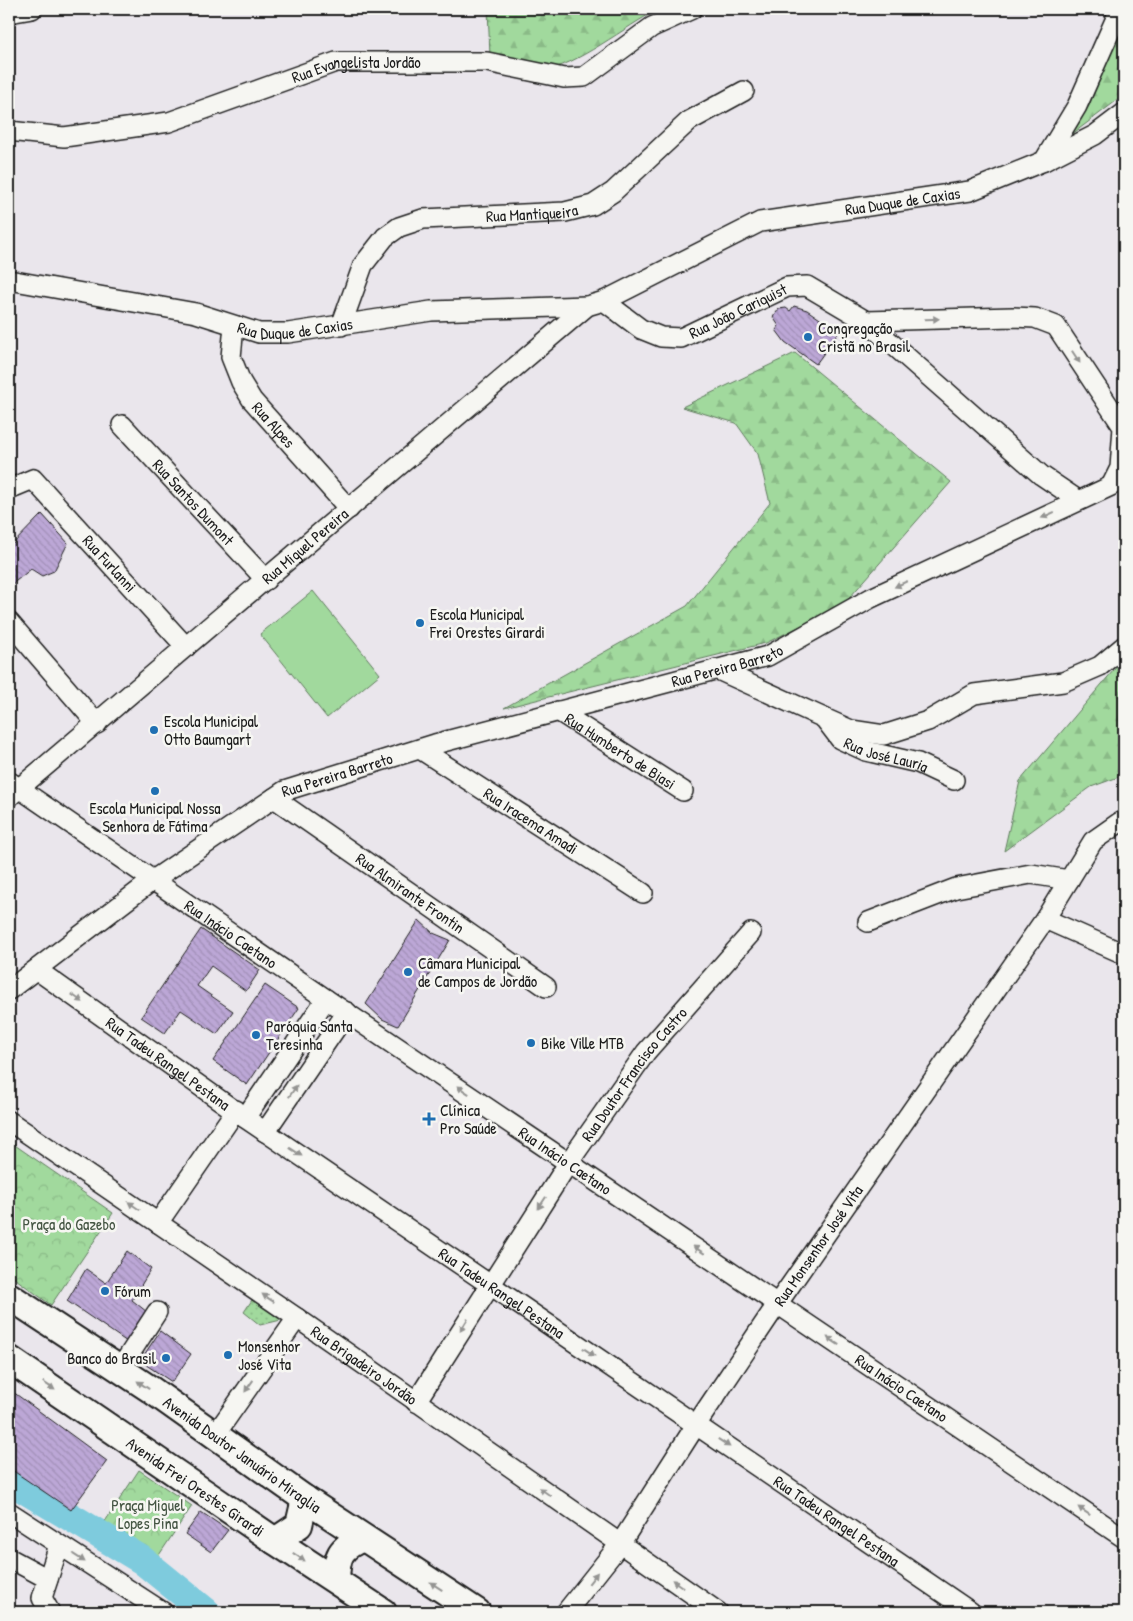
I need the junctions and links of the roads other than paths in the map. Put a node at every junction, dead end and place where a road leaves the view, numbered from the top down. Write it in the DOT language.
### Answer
graph roads {
  1 [pos="32,9"];
  2 [pos="692,9"];
  3 [pos="1120,9"];
  4 [pos="9,13"];
  5 [pos="744,91"];
  6 [pos="1124,113"];
  7 [pos="9,131"];
  8 [pos="1044,161"];
  9 [pos="9,280"];
  10 [pos="595,304"];
  11 [pos="866,321"];
  12 [pos="234,326"];
  13 [pos="341,326"];
  14 [pos="1124,422"];
  15 [pos="122,425"];
  16 [pos="9,489"];
  17 [pos="1078,500"];
  18 [pos="349,509"];
  19 [pos="266,580"];
  20 [pos="9,622"];
  21 [pos="1124,646"];
  22 [pos="186,647"];
  23 [pos="716,669"];
  24 [pos="558,711"];
  25 [pos="824,718"];
  26 [pos="97,724"];
  27 [pos="420,749"];
  28 [pos="954,780"];
  29 [pos="12,789"];
  30 [pos="683,791"];
  31 [pos="274,798"];
  32 [pos="1120,822"];
  33 [pos="153,880"];
  34 [pos="1069,880"];
  35 [pos="643,893"];
  36 [pos="1045,919"];
  37 [pos="868,922"];
  38 [pos="751,933"];
  39 [pos="1124,954"];
  40 [pos="38,970"];
  41 [pos="546,987"];
  42 [pos="9,990"];
  43 [pos="326,999"];
  44 [pos="347,1012"];
  45 [pos="241,1114"];
  46 [pos="9,1121"];
  47 [pos="265,1132"];
  48 [pos="569,1162"];
  49 [pos="158,1223"];
  50 [pos="490,1284"];
  51 [pos="9,1296"];
  52 [pos="778,1304"];
  53 [pos="157,1312"];
  54 [pos="297,1318"];
  55 [pos="9,1359"];
  56 [pos="120,1369"];
  57 [pos="416,1402"];
  58 [pos="696,1425"];
  59 [pos="215,1435"];
  60 [pos="305,1499"];
  61 [pos="9,1512"];
  62 [pos="363,1538"];
  63 [pos="1124,1538"];
  64 [pos="275,1541"];
  65 [pos="620,1544"];
  66 [pos="59,1545"];
  67 [pos="9,1558"];
  68 [pos="48,1579"];
  69 [pos="336,1580"];
  70 [pos="50,1612"];
  71 [pos="163,1612"];
  72 [pos="383,1612"];
  73 [pos="477,1612"];
  74 [pos="566,1612"];
  75 [pos="718,1612"];
  76 [pos="970,1612"];
  1 -- 4 [label="street"];
  2 -- 7 [label="street, Rua Evangelista Jordão"];
  3 -- 8 [label="street"];
  5 -- 13 [label="street, Rua Mantiqueira"];
  6 -- 8 [label="street, Rua Duque de Caxias"];
  8 -- 10 [label="street, Rua Duque de Caxias"];
  9 -- 12 [label="street, Rua Duque de Caxias"];
  10 -- 11 [label="street, Rua João Cariquist"];
  10 -- 13 [label="street, Rua Duque de Caxias"];
  10 -- 18 [label="street, Rua Miguel Pereira"];
  11 -- 14 [label="street, Rua Pereira Barreto, one-way"];
  11 -- 17 [label="street, Rua João Cariquist"];
  12 -- 13 [label="street, Rua Duque de Caxias"];
  12 -- 18 [label="street, Rua Alpes"];
  14 -- 17 [label="street, Rua Pereira Barreto"];
  15 -- 19 [label="street, Rua Santos Dumont"];
  16 -- 22 [label="street, Rua Furlanni"];
  17 -- 23 [label="street, Rua Pereira Barreto, one-way"];
  18 -- 19 [label="street, Rua Miguel Pereira"];
  19 -- 22 [label="street, Rua Miguel Pereira"];
  20 -- 26 [label="street"];
  21 -- 25 [label="street"];
  22 -- 26 [label="street, Rua Miguel Pereira"];
  23 -- 24 [label="street, Rua Pereira Barreto"];
  23 -- 25 [label="street, Rua José Lauria"];
  24 -- 27 [label="street, Rua Pereira Barreto"];
  24 -- 30 [label="street, Rua Humberto de Biasi"];
  25 -- 28 [label="street, Rua José Lauria"];
  26 -- 29 [label="street, Rua Miguel Pereira"];
  27 -- 31 [label="street, Rua Pereira Barreto"];
  27 -- 35 [label="street, Rua Iracema Amadi"];
  29 -- 33 [label="street, Rua Inácio Caetano"];
  31 -- 33 [label="street, Rua Pereira Barreto"];
  31 -- 41 [label="street, Rua Almirante Frontin"];
  32 -- 34 [label="street, Rua Monsenhor José Vita"];
  33 -- 40 [label="street, Rua Pereira Barreto"];
  33 -- 43 [label="street, Rua Inácio Caetano"];
  34 -- 36 [label="street, Rua Monsenhor José Vita"];
  34 -- 37 [label="street"];
  36 -- 39 [label="street"];
  36 -- 52 [label="street, Rua Monsenhor José Vita"];
  38 -- 48 [label="street, Rua Doutor Francisco Castro"];
  40 -- 42 [label="street, Rua Pereira Barreto"];
  40 -- 45 [label="street, Rua Tadeu Rangel Pestana, one-way"];
  43 -- 44 [label="street, Rua Inácio Caetano"];
  43 -- 45 [label="street"];
  47 -- 44 [label="street, one-way"];
  48 -- 44 [label="street, Rua Inácio Caetano, one-way"];
  45 -- 47 [label="street, Rua Tadeu Rangel Pestana"];
  45 -- 49 [label="street"];
  49 -- 46 [label="street, Rua Brigadeiro Jordão, one-way"];
  47 -- 50 [label="street, Rua Tadeu Rangel Pestana, one-way"];
  48 -- 50 [label="street, Rua Doutor Francisco Castro, one-way"];
  52 -- 48 [label="street, Rua Inácio Caetano, one-way"];
  54 -- 49 [label="street, Rua Brigadeiro Jordão, one-way"];
  50 -- 57 [label="street, Rua Doutor Francisco Castro, one-way"];
  50 -- 58 [label="street, Rua Tadeu Rangel Pestana, one-way"];
  51 -- 56 [label="main road, Avenida Doutor Januário Miraglia"];
  52 -- 58 [label="street, Rua Monsenhor José Vita"];
  63 -- 52 [label="street, Rua Inácio Caetano, one-way"];
  53 -- 56 [label="street"];
  54 -- 57 [label="street, Rua Brigadeiro Jordão"];
  54 -- 59 [label="street, one-way"];
  55 -- 64 [label="main road, Avenida Frei Orestes Girardi, one-way"];
  59 -- 56 [label="main road, Avenida Doutor Januário Miraglia, one-way"];
  65 -- 57 [label="street, Rua Brigadeiro Jordão, one-way"];
  58 -- 65 [label="street, Rua Monsenhor José Vita"];
  58 -- 76 [label="street, Rua Tadeu Rangel Pestana, one-way"];
  59 -- 60 [label="main road, Avenida Doutor Januário Miraglia"];
  60 -- 62 [label="main road, Avenida Doutor Januário Miraglia"];
  60 -- 64 [label="main road"];
  61 -- 66 [label="street"];
  62 -- 69 [label="main road"];
  73 -- 62 [label="main road, Avenida Doutor Januário Miraglia, one-way"];
  64 -- 69 [label="main road, Avenida Frei Orestes Girardi, one-way"];
  74 -- 65 [label="street, Rua Monsenhor José Vita, one-way"];
  75 -- 65 [label="street, Rua Brigadeiro Jordão, one-way"];
  66 -- 68 [label="street"];
  66 -- 71 [label="street, one-way"];
  67 -- 68 [label="street"];
  68 -- 70 [label="street"];
  69 -- 72 [label="main road, Avenida Frei Orestes Girardi"];
}
